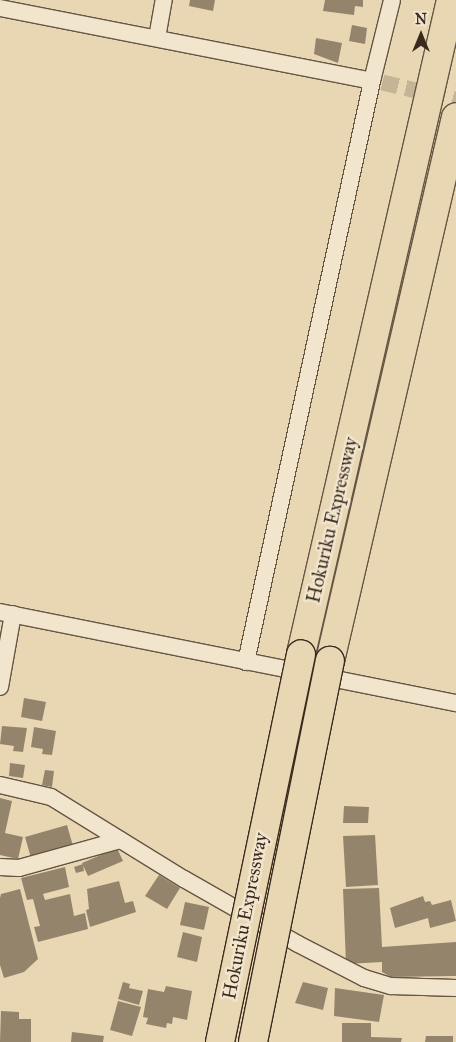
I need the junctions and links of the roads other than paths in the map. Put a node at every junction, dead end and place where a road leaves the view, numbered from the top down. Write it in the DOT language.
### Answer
graph roads {
  1 [pos="164,0"];
  2 [pos="392,0"];
  3 [pos="451,0"];
  4 [pos="0,8"];
  5 [pos="157,38"];
  6 [pos="350,74"];
  7 [pos="372,81"];
  8 [pos="456,117"];
  9 [pos="6,613"];
  10 [pos="246,662"];
  11 [pos="0,686"];
  12 [pos="456,703"];
  13 [pos="0,785"];
  14 [pos="120,840"];
  15 [pos="0,867"];
  16 [pos="456,988"];
  17 [pos="220,1042"];
  18 [pos="252,1042"];
  1 -- 5 [label="street"];
  2 -- 7 [label="street"];
  3 -- 17 [label="highway, Hokuriku Expressway, bridge"];
  4 -- 5 [label="street"];
  5 -- 7 [label="street"];
  6 -- 7 [label="street"];
  7 -- 10 [label="street"];
  8 -- 18 [label="highway, Hokuriku Expressway, bridge"];
  9 -- 10 [label="street"];
  9 -- 11 [label="street"];
  10 -- 12 [label="street"];
  13 -- 14 [label="street"];
  14 -- 15 [label="street"];
  14 -- 16 [label="street"];
}
